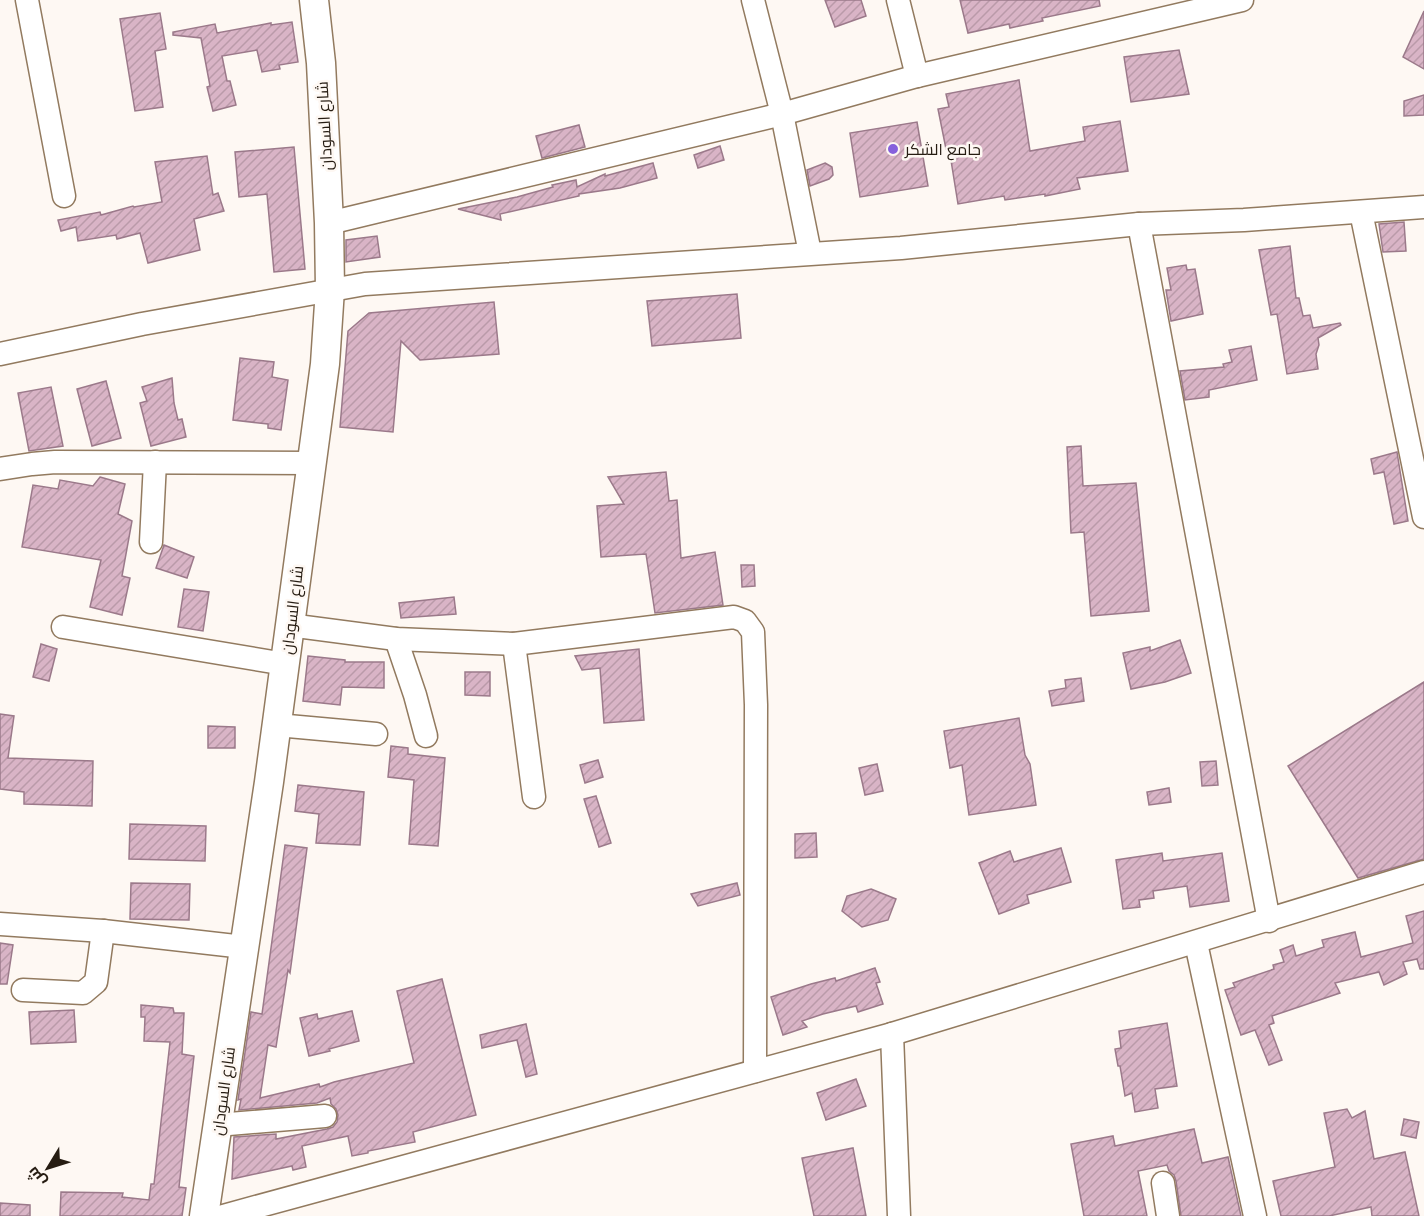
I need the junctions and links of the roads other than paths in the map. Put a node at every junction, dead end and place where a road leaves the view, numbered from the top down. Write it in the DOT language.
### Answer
graph roads {
  1 [pos="27,0"];
  2 [pos="314,0"];
  3 [pos="753,0"];
  4 [pos="898,0"];
  5 [pos="1242,0"];
  6 [pos="1157,10"];
  7 [pos="917,76"];
  8 [pos="782,114"];
  9 [pos="64,196"];
  10 [pos="1424,207"];
  11 [pos="1361,212"];
  12 [pos="329,223"];
  13 [pos="1139,225"];
  14 [pos="810,253"];
  15 [pos="330,289"];
  16 [pos="0,354"];
  17 [pos="155,462"];
  18 [pos="312,463"];
  19 [pos="0,470"];
  20 [pos="1424,517"];
  21 [pos="151,542"];
  22 [pos="289,625"];
  23 [pos="63,627"];
  24 [pos="396,639"];
  25 [pos="514,644"];
  26 [pos="285,664"];
  27 [pos="277,725"];
  28 [pos="376,734"];
  29 [pos="426,736"];
  30 [pos="534,797"];
  31 [pos="1424,872"];
  32 [pos="1269,921"];
  33 [pos="0,924"];
  34 [pos="103,931"];
  35 [pos="1196,943"];
  36 [pos="244,947"];
  37 [pos="23,990"];
  38 [pos="892,1034"];
  39 [pos="755,1071"];
  40 [pos="325,1116"];
  41 [pos="217,1125"];
  42 [pos="1163,1183"];
  43 [pos="204,1216"];
  44 [pos="223,1216"];
  45 [pos="899,1216"];
  46 [pos="1168,1216"];
  47 [pos="1255,1216"];
  1 -- 9 [label="street"];
  2 -- 12 [label="main road, شارع السودان"];
  3 -- 8 [label="street"];
  4 -- 7 [label="street"];
  5 -- 6 [label="street"];
  6 -- 7 [label="street"];
  7 -- 8 [label="street"];
  8 -- 12 [label="street"];
  8 -- 14 [label="street"];
  10 -- 11 [label="street"];
  11 -- 13 [label="street"];
  11 -- 20 [label="street"];
  12 -- 15 [label="main road, شارع السودان"];
  13 -- 14 [label="street"];
  13 -- 32 [label="street"];
  14 -- 15 [label="street"];
  15 -- 16 [label="street"];
  15 -- 18 [label="main road, شارع السودان"];
  17 -- 18 [label="street"];
  17 -- 19 [label="street"];
  17 -- 21 [label="street"];
  18 -- 22 [label="main road, شارع السودان"];
  22 -- 24 [label="street"];
  22 -- 26 [label="main road, شارع السودان"];
  23 -- 26 [label="street"];
  24 -- 25 [label="street"];
  24 -- 29 [label="street"];
  25 -- 30 [label="street"];
  25 -- 39 [label="street"];
  26 -- 27 [label="main road, شارع السودان"];
  27 -- 28 [label="street"];
  27 -- 36 [label="main road, شارع السودان"];
  31 -- 32 [label="street"];
  32 -- 35 [label="street"];
  33 -- 34 [label="street"];
  34 -- 36 [label="street"];
  34 -- 37 [label="street"];
  35 -- 38 [label="street"];
  35 -- 47 [label="street"];
  36 -- 41 [label="main road, شارع السودان"];
  38 -- 39 [label="street"];
  38 -- 45 [label="street"];
  39 -- 44 [label="street"];
  40 -- 41 [label="street"];
  41 -- 43 [label="main road, شارع السودان"];
  42 -- 46 [label="street"];
}
